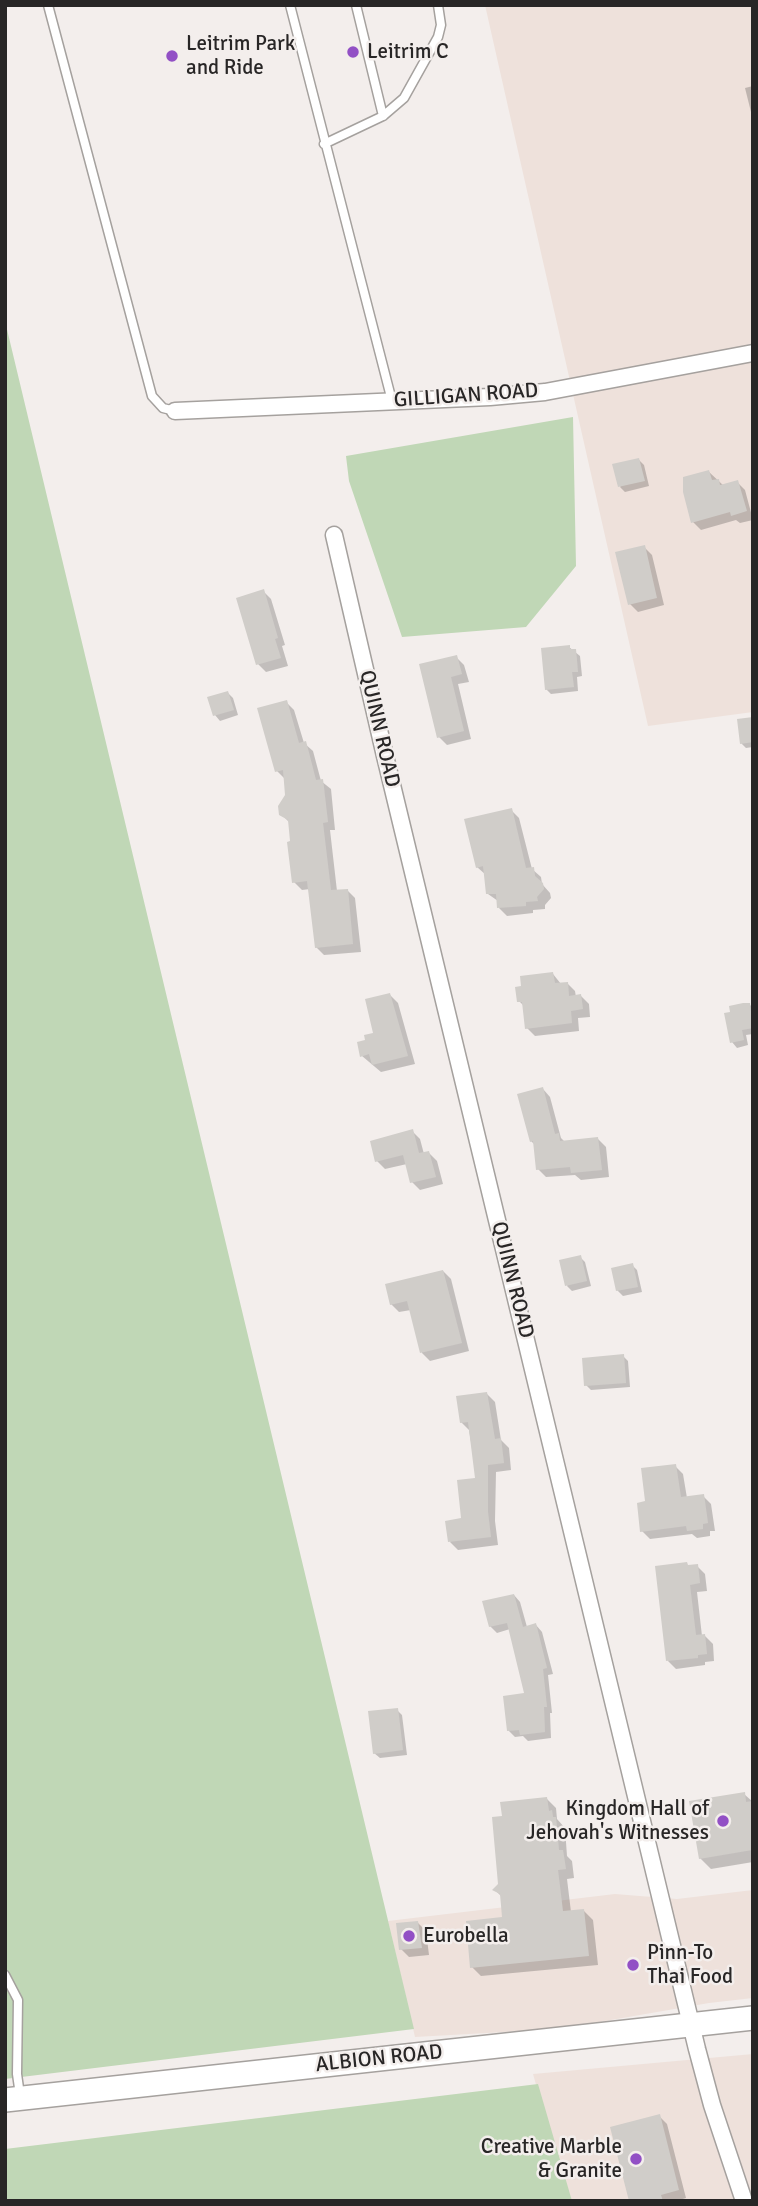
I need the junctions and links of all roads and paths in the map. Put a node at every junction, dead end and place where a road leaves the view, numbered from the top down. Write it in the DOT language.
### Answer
graph roads {
  1 [pos="48,5"];
  2 [pos="290,5"];
  3 [pos="356,5"];
  4 [pos="438,5"];
  5 [pos="383,116"];
  6 [pos="324,144"];
  7 [pos="753,353"];
  8 [pos="392,401"];
  9 [pos="175,411"];
  10 [pos="334,535"];
  11 [pos="5,1975"];
  12 [pos="753,2018"];
  13 [pos="692,2024"];
  14 [pos="13,2099"];
  15 [pos="744,2201"];
  1 -- 9 [label="lane"];
  2 -- 6 [label="lane"];
  3 -- 5 [label="lane"];
  4 -- 5 [label="lane"];
  5 -- 6 [label="lane"];
  6 -- 8 [label="lane"];
  7 -- 8 [label="street, GILLIGAN ROAD"];
  8 -- 9 [label="street, GILLIGAN ROAD"];
  10 -- 13 [label="street, QUINN ROAD"];
  11 -- 14 [label="lane"];
  12 -- 13 [label="main road, ALBION ROAD"];
  13 -- 14 [label="main road, ALBION ROAD"];
  13 -- 15 [label="street, QUINN ROAD"];
}
